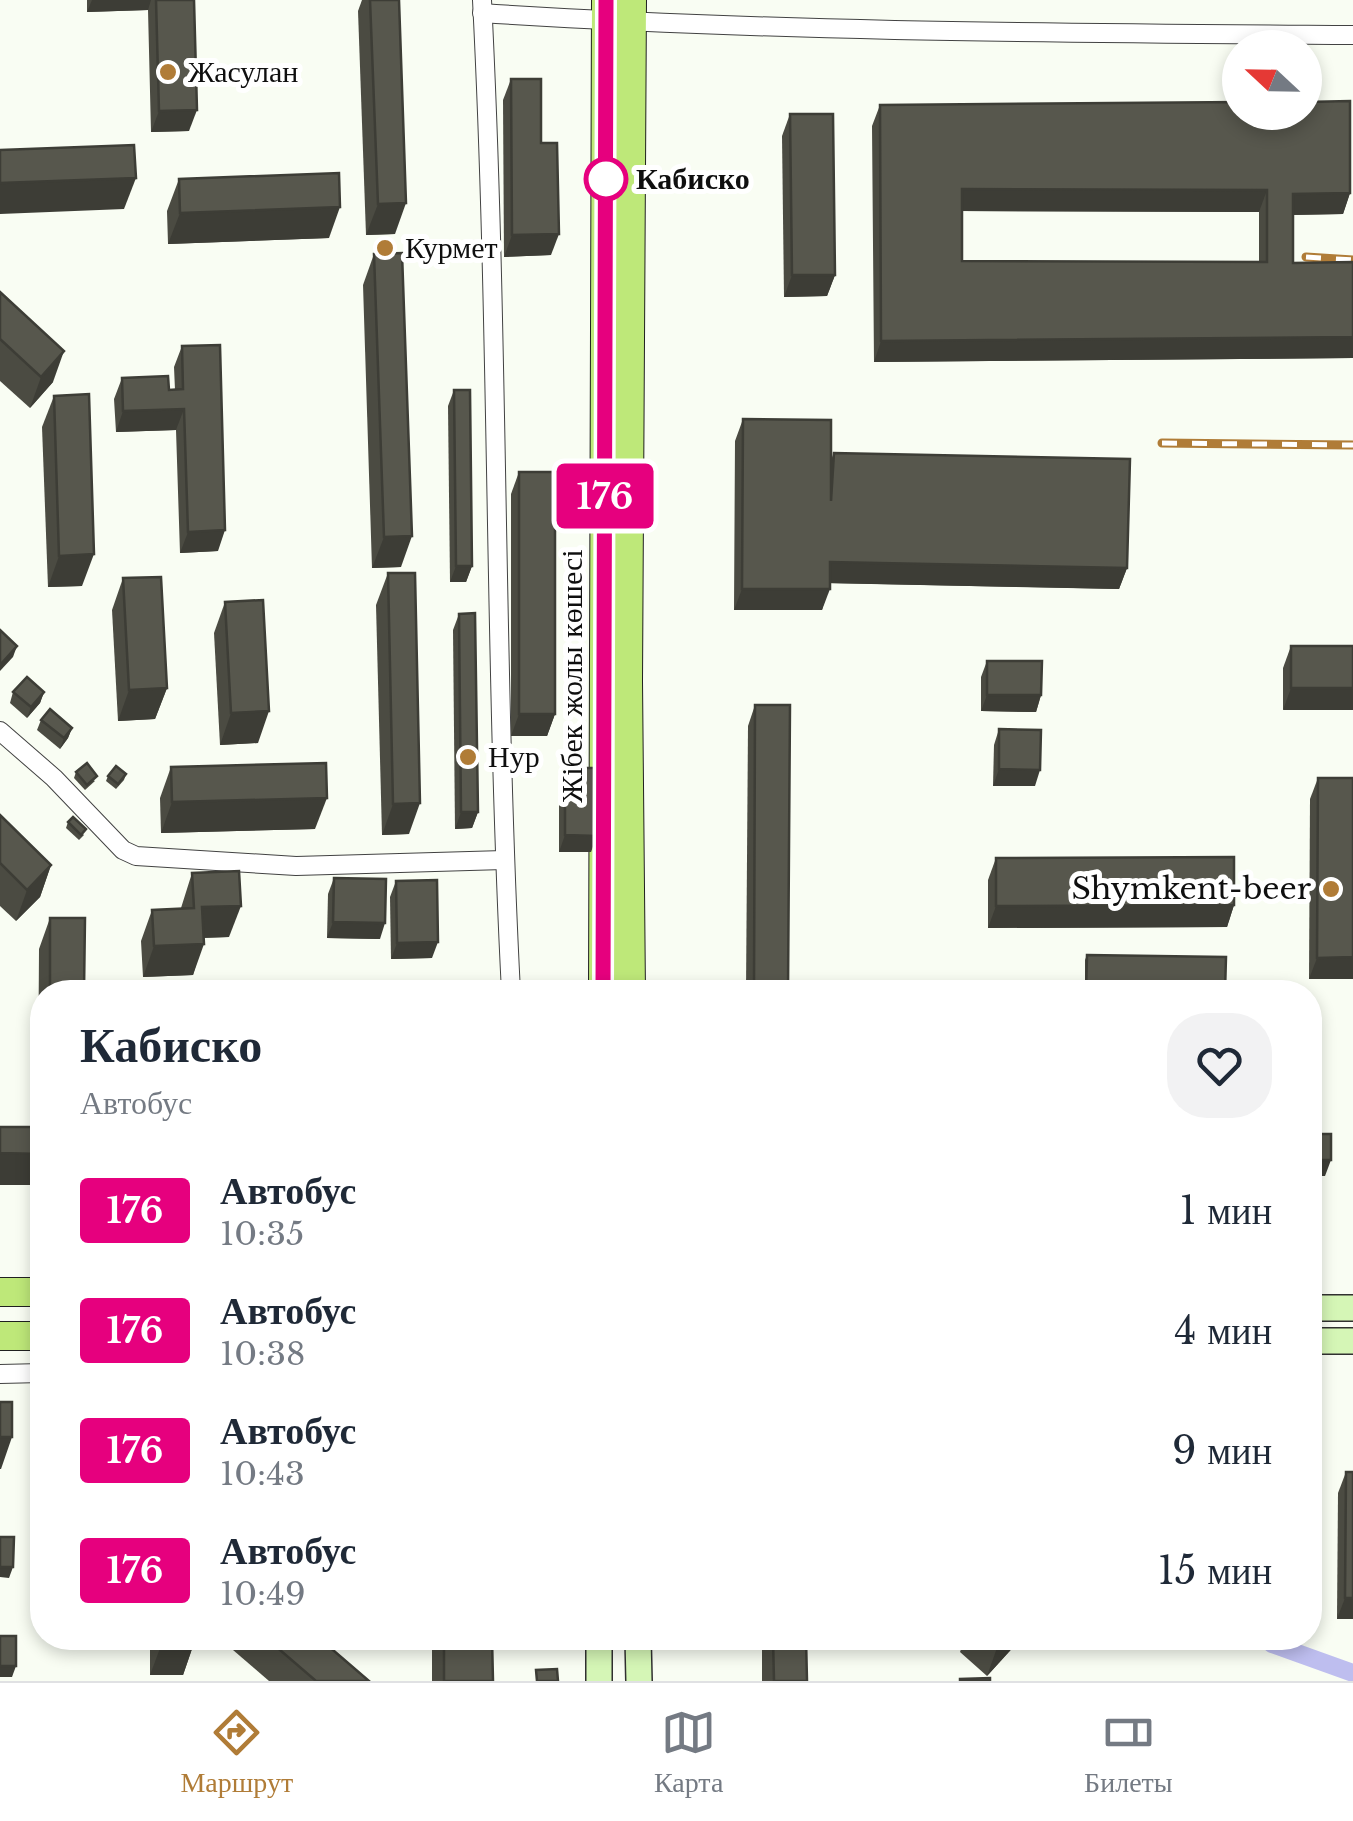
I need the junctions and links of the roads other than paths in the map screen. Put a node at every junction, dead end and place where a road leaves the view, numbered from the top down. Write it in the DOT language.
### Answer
graph roads {
  1 [pos="482,6"];
  2 [pos="619,11"];
  3 [pos="1353,35"];
  4 [pos="0,731"];
  5 [pos="504,860"];
  6 [pos="509,980"];
  7 [pos="603,980"];
  8 [pos="631,980"];
  9 [pos="0,1292"];
  10 [pos="30,1292"];
  11 [pos="1322,1308"];
  12 [pos="1353,1308"];
  13 [pos="0,1336"];
  14 [pos="30,1336"];
  15 [pos="1322,1340"];
  16 [pos="1353,1340"];
  17 [pos="30,1373"];
  18 [pos="0,1374"];
  19 [pos="599,1650"];
  20 [pos="639,1650"];
  21 [pos="599,1681"];
  22 [pos="640,1681"];
  1 -- 2 [label="street"];
  1 -- 5 [label="street"];
  2 -- 3 [label="street"];
  2 -- 7 [label="main road, Жібек жолы көшесі"];
  2 -- 8 [label="main road, Жібек жолы көшесі"];
  4 -- 5 [label="street"];
  5 -- 6 [label="street"];
  9 -- 10 [label="main road"];
  11 -- 12 [label="main road"];
  13 -- 14 [label="main road"];
  15 -- 16 [label="main road"];
  17 -- 18 [label="street"];
  19 -- 21 [label="main road"];
  20 -- 22 [label="main road"];
}
